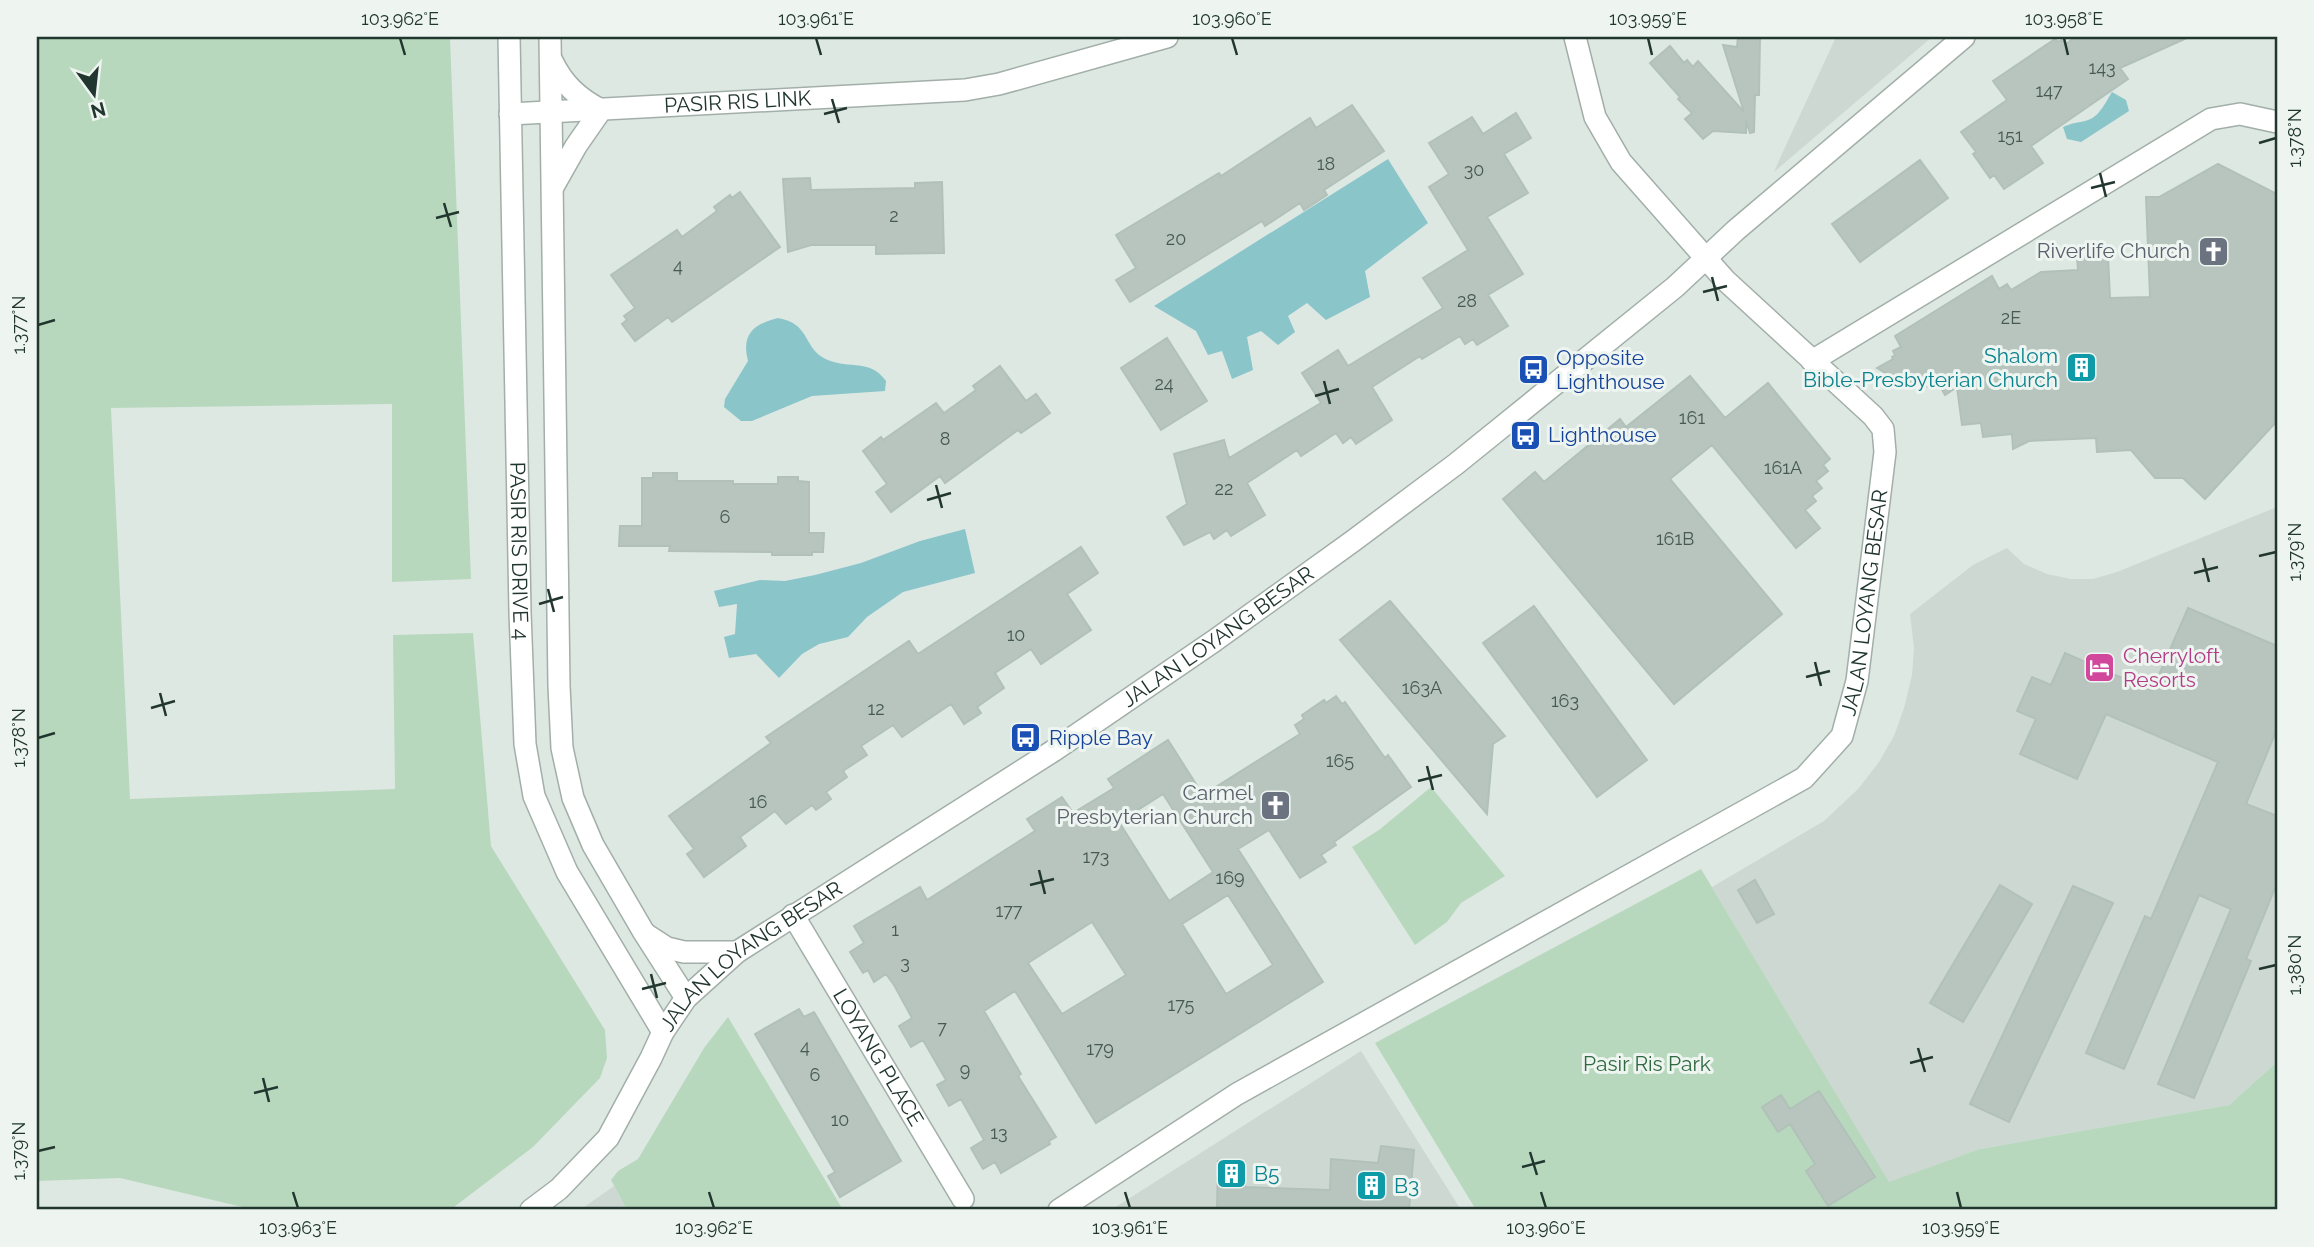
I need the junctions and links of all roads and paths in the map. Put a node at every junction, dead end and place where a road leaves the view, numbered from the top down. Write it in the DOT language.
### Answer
graph roads {
  1 [pos="509,37"];
  2 [pos="1167,37"];
  3 [pos="1575,37"];
  4 [pos="1964,37"];
  5 [pos="550,47"];
  6 [pos="601,110"];
  7 [pos="552,111"];
  8 [pos="510,114"];
  9 [pos="2277,122"];
  10 [pos="552,187"];
  11 [pos="1705,259"];
  12 [pos="1812,361"];
  13 [pos="793,915"];
  14 [pos="643,931"];
  15 [pos="737,952"];
  16 [pos="686,998"];
  17 [pos="663,1032"];
  18 [pos="963,1199"];
  19 [pos="531,1210"];
  20 [pos="1059,1210"];
  1 -- 8 [label="street, PASIR RIS DRIVE 4"];
  2 -- 6 [label="street, PASIR RIS LINK"];
  3 -- 11 [label="street"];
  4 -- 11 [label="street, JALAN LOYANG BESAR"];
  5 -- 6 [label="street"];
  5 -- 7 [label="street, PASIR RIS DRIVE 4"];
  6 -- 7 [label="street, PASIR RIS LINK"];
  6 -- 10 [label="street"];
  7 -- 8 [label="street, PASIR RIS LINK"];
  7 -- 10 [label="street, PASIR RIS DRIVE 4"];
  8 -- 17 [label="street, PASIR RIS DRIVE 4"];
  9 -- 12 [label="street"];
  10 -- 14 [label="street, PASIR RIS DRIVE 4"];
  11 -- 12 [label="street, JALAN LOYANG BESAR"];
  11 -- 13 [label="street, JALAN LOYANG BESAR"];
  12 -- 20 [label="street, JALAN LOYANG BESAR"];
  13 -- 15 [label="street, JALAN LOYANG BESAR"];
  13 -- 18 [label="street, LOYANG PLACE"];
  14 -- 15 [label="street"];
  14 -- 16 [label="street, PASIR RIS DRIVE 4"];
  15 -- 16 [label="street, JALAN LOYANG BESAR"];
  16 -- 17 [label="street, JALAN LOYANG BESAR"];
  17 -- 19 [label="street, JALAN LOYANG BESAR"];
}
